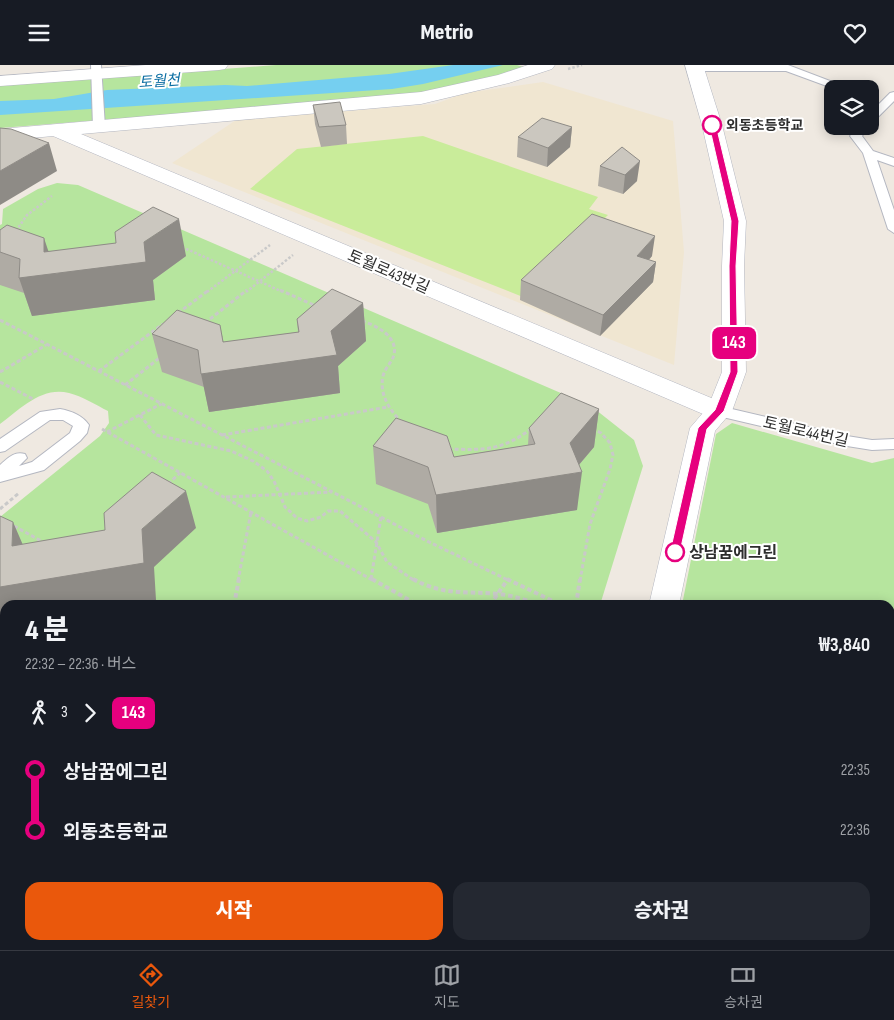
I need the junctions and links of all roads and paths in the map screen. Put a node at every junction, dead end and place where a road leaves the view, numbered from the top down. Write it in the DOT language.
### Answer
graph roads {
  1 [pos="219,65"];
  2 [pos="546,65"];
  3 [pos="570,65"];
  4 [pos="789,66"];
  5 [pos="574,67"];
  6 [pos="695,67"];
  7 [pos="95,70"];
  8 [pos="824,80"];
  9 [pos="0,81"];
  10 [pos="888,101"];
  11 [pos="879,110"];
  12 [pos="99,127"];
  13 [pos="58,131"];
  14 [pos="0,135"];
  15 [pos="856,135"];
  16 [pos="869,153"];
  17 [pos="894,162"];
  18 [pos="52,196"];
  19 [pos="894,229"];
  20 [pos="16,237"];
  21 [pos="270,245"];
  22 [pos="182,247"];
  23 [pos="294,255"];
  24 [pos="236,270"];
  25 [pos="260,281"];
  26 [pos="322,309"];
  27 [pos="171,318"];
  28 [pos="359,319"];
  29 [pos="0,320"];
  30 [pos="163,324"];
  31 [pos="200,327"];
  32 [pos="47,344"];
  33 [pos="162,356"];
  34 [pos="99,371"];
  35 [pos="0,372"];
  36 [pos="0,382"];
  37 [pos="125,385"];
  38 [pos="34,400"];
  39 [pos="162,404"];
  40 [pos="388,407"];
  41 [pos="720,411"];
  42 [pos="140,415"];
  43 [pos="404,424"];
  44 [pos="535,426"];
  45 [pos="587,426"];
  46 [pos="99,427"];
  47 [pos="107,432"];
  48 [pos="222,435"];
  49 [pos="894,444"];
  50 [pos="446,449"];
  51 [pos="483,450"];
  52 [pos="485,457"];
  53 [pos="180,473"];
  54 [pos="166,486"];
  55 [pos="333,492"];
  56 [pos="278,494"];
  57 [pos="224,497"];
  58 [pos="251,512"];
  59 [pos="381,517"];
  60 [pos="7,523"];
  61 [pos="376,542"];
  62 [pos="50,545"];
  63 [pos="370,579"];
  64 [pos="508,579"];
  65 [pos="499,594"];
  66 [pos="235,600"];
  67 [pos="409,600"];
  68 [pos="494,600"];
  69 [pos="526,600"];
  70 [pos="552,600"];
  71 [pos="577,600"];
  72 [pos="665,600"];
  1 -- 7 [label="street"];
  2 -- 12 [label="street, 토월로43번길"];
  3 -- 5 [label="path"];
  4 -- 6 [label="lane"];
  4 -- 8 [label="lane"];
  6 -- 41 [label="street"];
  7 -- 9 [label="street"];
  7 -- 12 [label="lane"];
  10 -- 11 [label="lane"];
  12 -- 13 [label="street, 토월로43번길"];
  13 -- 14 [label="street, 토월로43번길"];
  13 -- 41 [label="street, 토월로43번길"];
  15 -- 16 [label="lane"];
  16 -- 17 [label="lane"];
  16 -- 19 [label="lane"];
  18 -- 20 [label="path"];
  21 -- 24 [label="path"];
  22 -- 24 [label="path"];
  23 -- 25 [label="path"];
  24 -- 25 [label="path"];
  24 -- 27 [label="path"];
  25 -- 26 [label="path"];
  25 -- 31 [label="path"];
  28 -- 40 [label="path"];
  29 -- 32 [label="path"];
  30 -- 34 [label="path"];
  32 -- 34 [label="path"];
  32 -- 35 [label="path"];
  33 -- 37 [label="path"];
  34 -- 37 [label="path"];
  36 -- 38 [label="path"];
  37 -- 39 [label="path"];
  39 -- 42 [label="path"];
  39 -- 48 [label="path"];
  40 -- 43 [label="path"];
  40 -- 48 [label="path"];
  41 -- 49 [label="lane, 토월로44번길"];
  41 -- 72 [label="street"];
  42 -- 47 [label="path"];
  42 -- 56 [label="path"];
  44 -- 51 [label="path"];
  45 -- 71 [label="path"];
  46 -- 47 [label="path"];
  47 -- 53 [label="path"];
  48 -- 55 [label="path"];
  50 -- 51 [label="path"];
  51 -- 52 [label="path"];
  53 -- 54 [label="path"];
  53 -- 57 [label="path"];
  55 -- 56 [label="path"];
  55 -- 59 [label="path"];
  56 -- 57 [label="path"];
  56 -- 61 [label="path"];
  57 -- 58 [label="path"];
  58 -- 63 [label="path"];
  58 -- 66 [label="path"];
  59 -- 61 [label="path"];
  59 -- 64 [label="path"];
  60 -- 62 [label="path"];
  61 -- 63 [label="path"];
  61 -- 65 [label="path"];
  63 -- 67 [label="path"];
  64 -- 65 [label="path"];
  64 -- 70 [label="path"];
  65 -- 68 [label="path"];
  65 -- 69 [label="path"];
}
